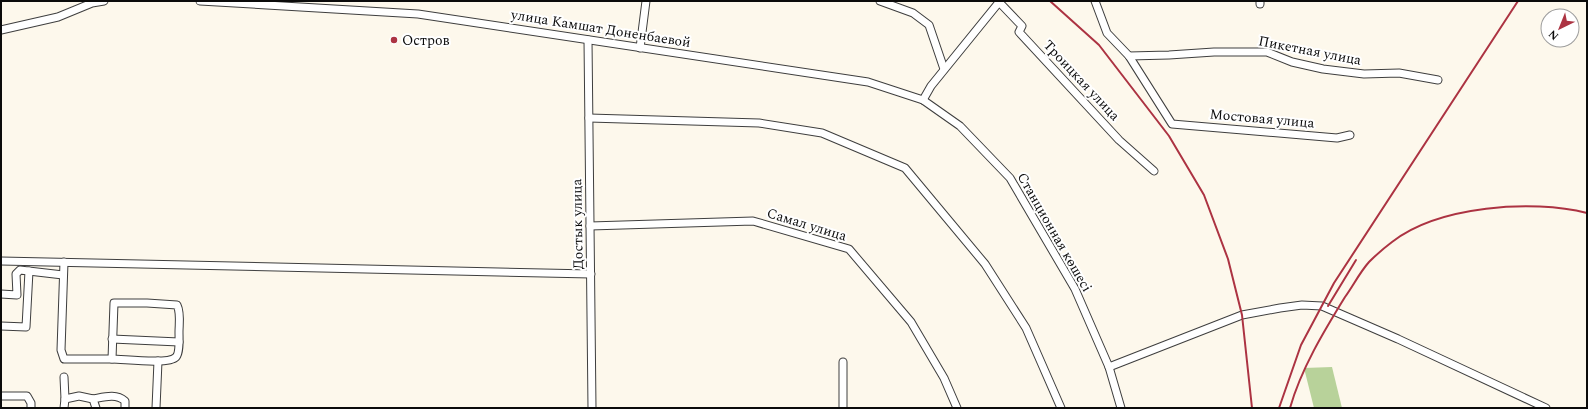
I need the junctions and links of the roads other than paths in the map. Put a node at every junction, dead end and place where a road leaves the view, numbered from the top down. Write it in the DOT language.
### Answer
graph roads {
  1 [pos="104,1"];
  2 [pos="200,1"];
  3 [pos="646,1"];
  4 [pos="880,1"];
  5 [pos="1095,1"];
  6 [pos="1000,2"];
  7 [pos="1,30"];
  8 [pos="588,40"];
  9 [pos="640,48"];
  10 [pos="1129,56"];
  11 [pos="944,70"];
  12 [pos="1438,80"];
  13 [pos="923,100"];
  14 [pos="589,118"];
  15 [pos="1350,135"];
  16 [pos="1154,171"];
  17 [pos="590,226"];
  18 [pos="1,261"];
  19 [pos="64,262"];
  20 [pos="29,271"];
  21 [pos="591,274"];
  22 [pos="63,275"];
  23 [pos="1,294"];
  24 [pos="17,295"];
  25 [pos="28,295"];
  26 [pos="1,326"];
  27 [pos="112,339"];
  28 [pos="179,342"];
  29 [pos="112,359"];
  30 [pos="158,361"];
  31 [pos="843,362"];
  32 [pos="1109,367"];
  33 [pos="64,377"];
  34 [pos="1,396"];
  35 [pos="65,399"];
  36 [pos="93,399"];
  37 [pos="31,408"];
  38 [pos="64,408"];
  39 [pos="96,408"];
  40 [pos="125,408"];
  41 [pos="156,408"];
  42 [pos="592,408"];
  43 [pos="843,408"];
  44 [pos="957,408"];
  45 [pos="1061,408"];
  46 [pos="1121,408"];
  47 [pos="1546,408"];
  1 -- 7 [label="street"];
  2 -- 8 [label="street, улица Камшат Доненбаевой"];
  3 -- 9 [label="street"];
  4 -- 11 [label="street"];
  5 -- 10 [label="street"];
  6 -- 11 [label="street"];
  6 -- 16 [label="street, Троицкая улица"];
  8 -- 9 [label="street, улица Камшат Доненбаевой"];
  8 -- 14 [label="street, Достык улица"];
  9 -- 13 [label="street, улица Камшат Доненбаевой"];
  10 -- 12 [label="street, Пикетная улица"];
  10 -- 15 [label="street, Мостовая улица"];
  11 -- 13 [label="street"];
  13 -- 32 [label="street, Станционная көшесі"];
  14 -- 17 [label="street, Достык улица"];
  14 -- 45 [label="street"];
  17 -- 21 [label="street, Достык улица"];
  17 -- 44 [label="street, Самал улица"];
  18 -- 19 [label="street"];
  19 -- 21 [label="street"];
  19 -- 22 [label="street"];
  20 -- 22 [label="street"];
  20 -- 24 [label="street"];
  20 -- 25 [label="street"];
  21 -- 42 [label="street, Достык улица"];
  22 -- 29 [label="street"];
  23 -- 24 [label="street"];
  24 -- 25 [label="street"];
  25 -- 26 [label="street"];
  27 -- 28 [label="street"];
  27 -- 28 [label="street"];
  27 -- 29 [label="street"];
  28 -- 30 [label="street"];
  29 -- 30 [label="street"];
  30 -- 41 [label="street"];
  31 -- 43 [label="street"];
  32 -- 46 [label="street, Станционная көшесі"];
  32 -- 47 [label="street"];
  33 -- 35 [label="street"];
  34 -- 37 [label="street"];
  35 -- 36 [label="street"];
  35 -- 38 [label="street"];
  36 -- 39 [label="street"];
  36 -- 40 [label="street"];
}
